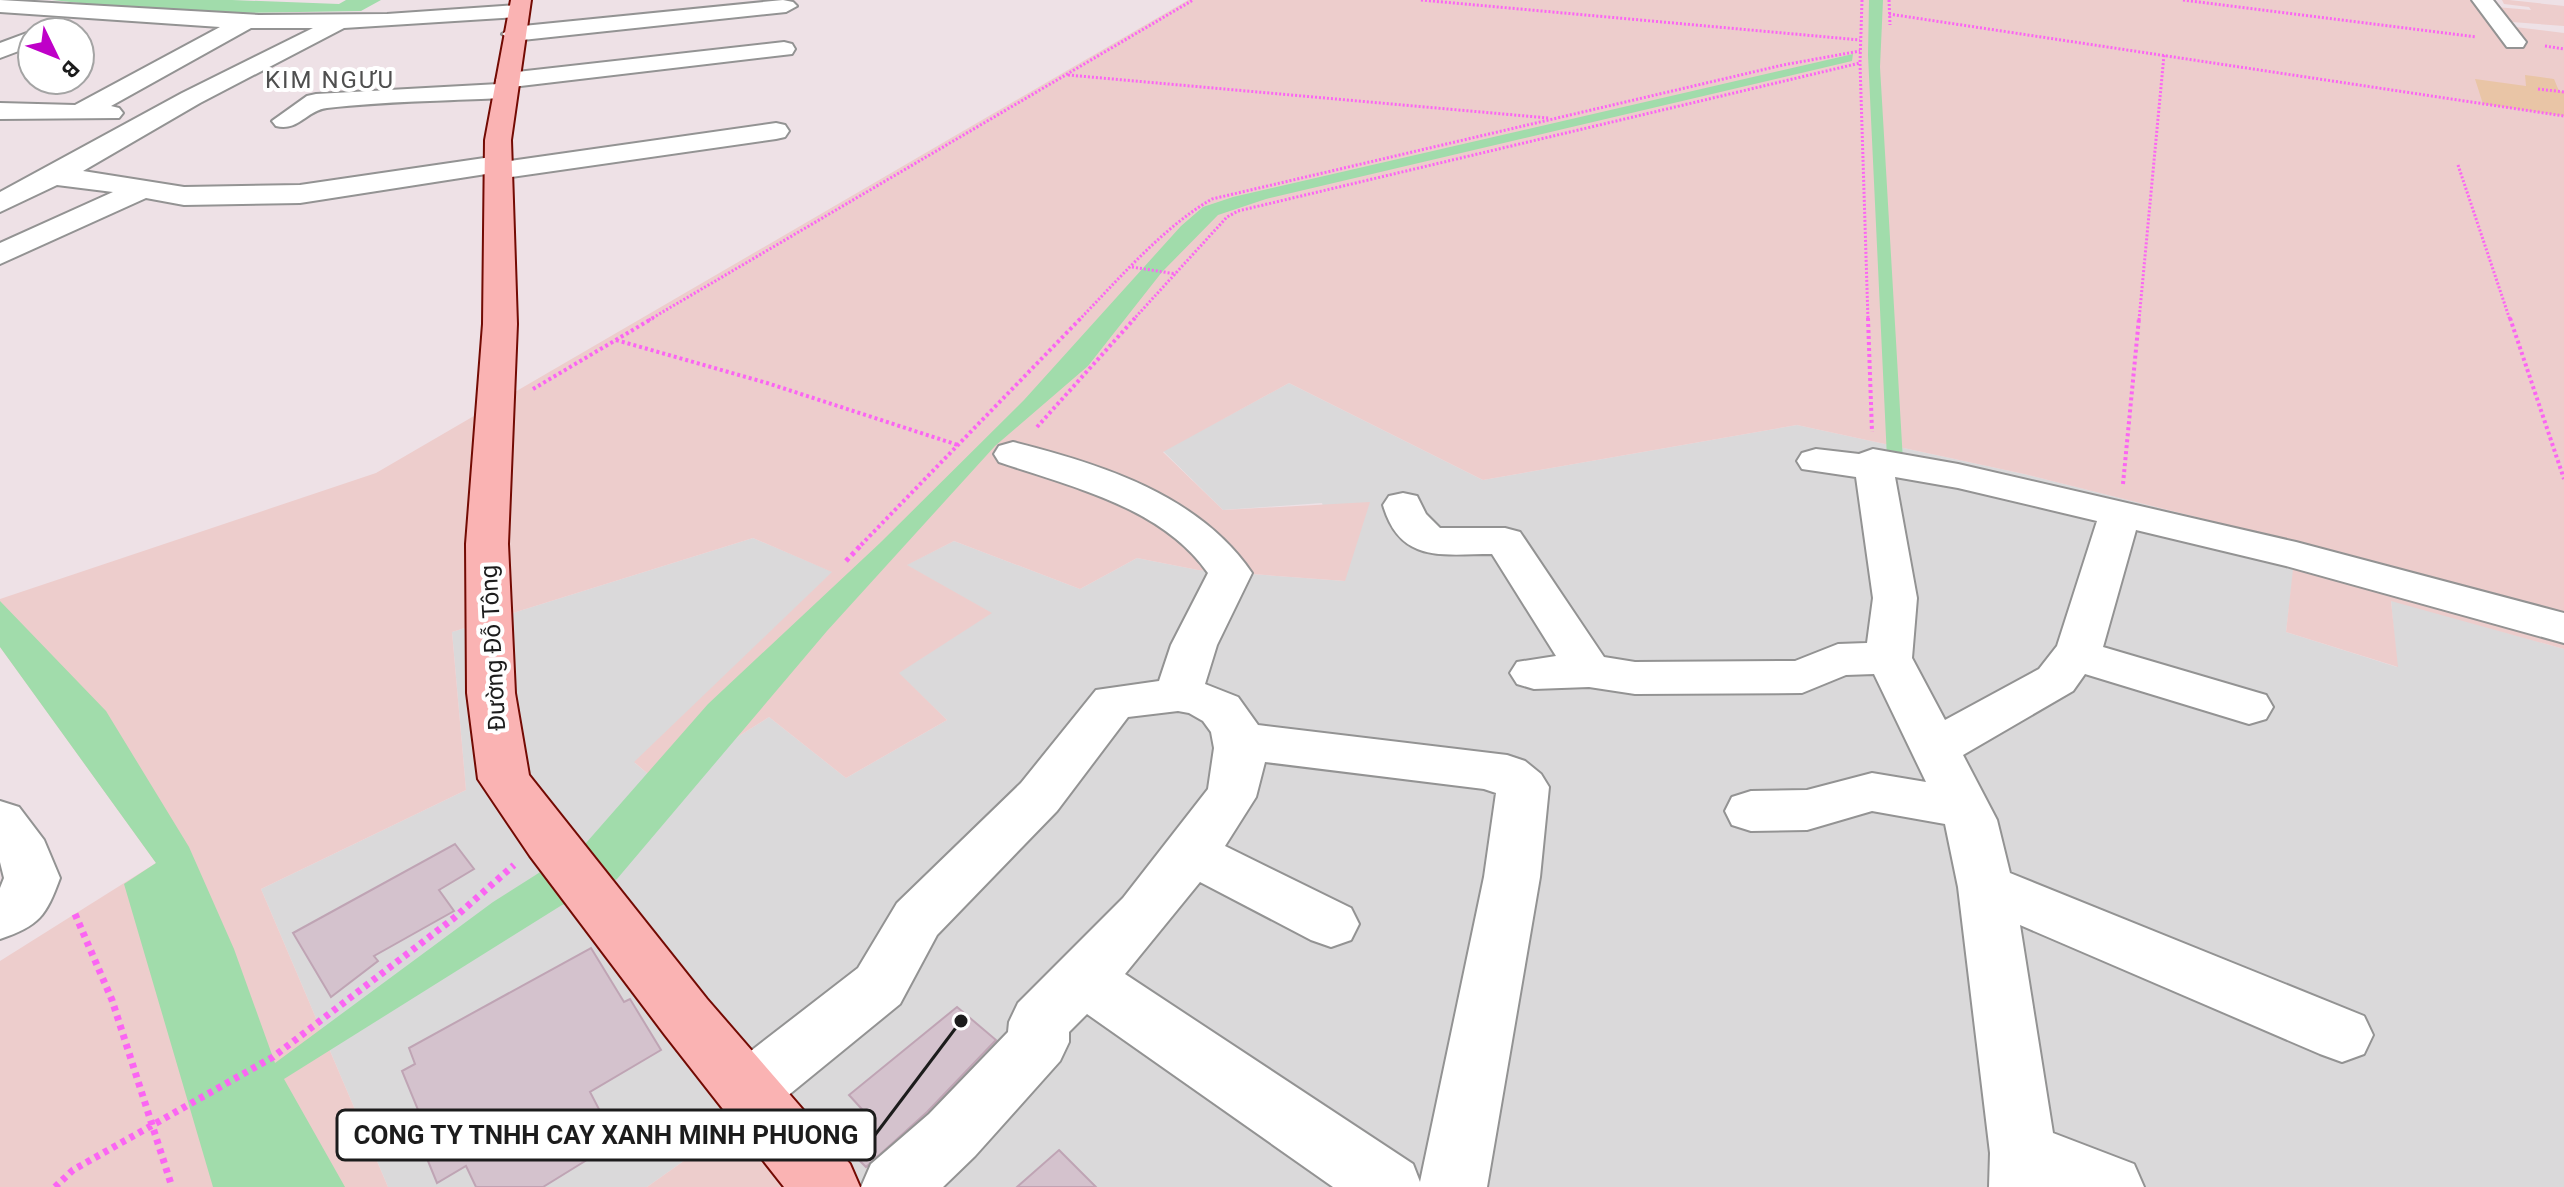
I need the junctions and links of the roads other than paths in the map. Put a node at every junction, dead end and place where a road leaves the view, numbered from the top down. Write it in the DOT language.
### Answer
graph roads {
  1 [pos="292,0"];
  2 [pos="2482,0"];
  3 [pos="0,6"];
  4 [pos="786,6"];
  5 [pos="522,9"];
  6 [pos="90,14"];
  7 [pos="85,16"];
  8 [pos="250,20"];
  9 [pos="339,23"];
  10 [pos="2515,42"];
  11 [pos="784,49"];
  12 [pos="506,86"];
  13 [pos="408,98"];
  14 [pos="81,112"];
  15 [pos="6,114"];
  16 [pos="163,114"];
  17 [pos="386,118"];
  18 [pos="285,121"];
  19 [pos="776,131"];
  20 [pos="498,167"];
  21 [pos="52,176"];
  22 [pos="142,189"];
  23 [pos="0,203"];
  24 [pos="0,255"];
  25 [pos="986,444"];
  26 [pos="1816,461"];
  27 [pos="1873,464"];
  28 [pos="1403,505"];
  29 [pos="2119,516"];
  30 [pos="2564,628"];
  31 [pos="2075,655"];
  32 [pos="1889,658"];
  33 [pos="1589,671"];
  34 [pos="1534,673"];
  35 [pos="1178,695"];
  36 [pos="2249,707"];
  37 [pos="1239,741"];
  38 [pos="1933,749"];
  39 [pos="1964,808"];
  40 [pos="1751,811"];
  41 [pos="0,821"];
  42 [pos="1191,853"];
  43 [pos="1986,887"];
  44 [pos="0,916"];
  45 [pos="1331,924"];
  46 [pos="1084,979"];
  47 [pos="2342,1035"];
  48 [pos="747,1091"];
  49 [pos="2023,1170"];
  50 [pos="826,1187"];
  51 [pos="895,1187"];
  52 [pos="1389,1187"];
  53 [pos="1453,1187"];
  54 [pos="2110,1187"];
  1 -- 8 [label="street"];
  2 -- 10 [label="street"];
  3 -- 6 [label="street"];
  4 -- 5 [label="street"];
  5 -- 9 [label="street"];
  5 -- 12 [label="main road, Đường Đỗ Tông"];
  6 -- 7 [label="street"];
  6 -- 8 [label="street"];
  8 -- 9 [label="street"];
  8 -- 14 [label="street"];
  9 -- 16 [label="street"];
  11 -- 12 [label="street"];
  12 -- 13 [label="street"];
  12 -- 20 [label="main road, Đường Đỗ Tông"];
  13 -- 17 [label="street"];
  13 -- 18 [label="street"];
  14 -- 15 [label="street"];
  14 -- 16 [label="street"];
  16 -- 21 [label="street"];
  19 -- 20 [label="street"];
  20 -- 22 [label="street"];
  20 -- 48 [label="main road, Đường Đỗ Tông"];
  21 -- 22 [label="street"];
  21 -- 23 [label="street"];
  22 -- 24 [label="street"];
  25 -- 35 [label="street"];
  26 -- 27 [label="street"];
  27 -- 29 [label="street"];
  27 -- 32 [label="street"];
  28 -- 33 [label="street"];
  29 -- 30 [label="street"];
  29 -- 31 [label="street"];
  31 -- 36 [label="street"];
  31 -- 38 [label="street"];
  32 -- 33 [label="street"];
  32 -- 38 [label="street"];
  33 -- 34 [label="street"];
  35 -- 37 [label="street"];
  35 -- 48 [label="street"];
  37 -- 42 [label="street"];
  37 -- 53 [label="street"];
  38 -- 39 [label="street"];
  39 -- 40 [label="street"];
  39 -- 43 [label="street"];
  41 -- 44 [label="street"];
  42 -- 45 [label="street"];
  42 -- 46 [label="street"];
  43 -- 47 [label="street"];
  43 -- 49 [label="street"];
  46 -- 51 [label="street"];
  46 -- 52 [label="street"];
  48 -- 50 [label="main road, Đường Đỗ Tông"];
  49 -- 54 [label="street"];
}
